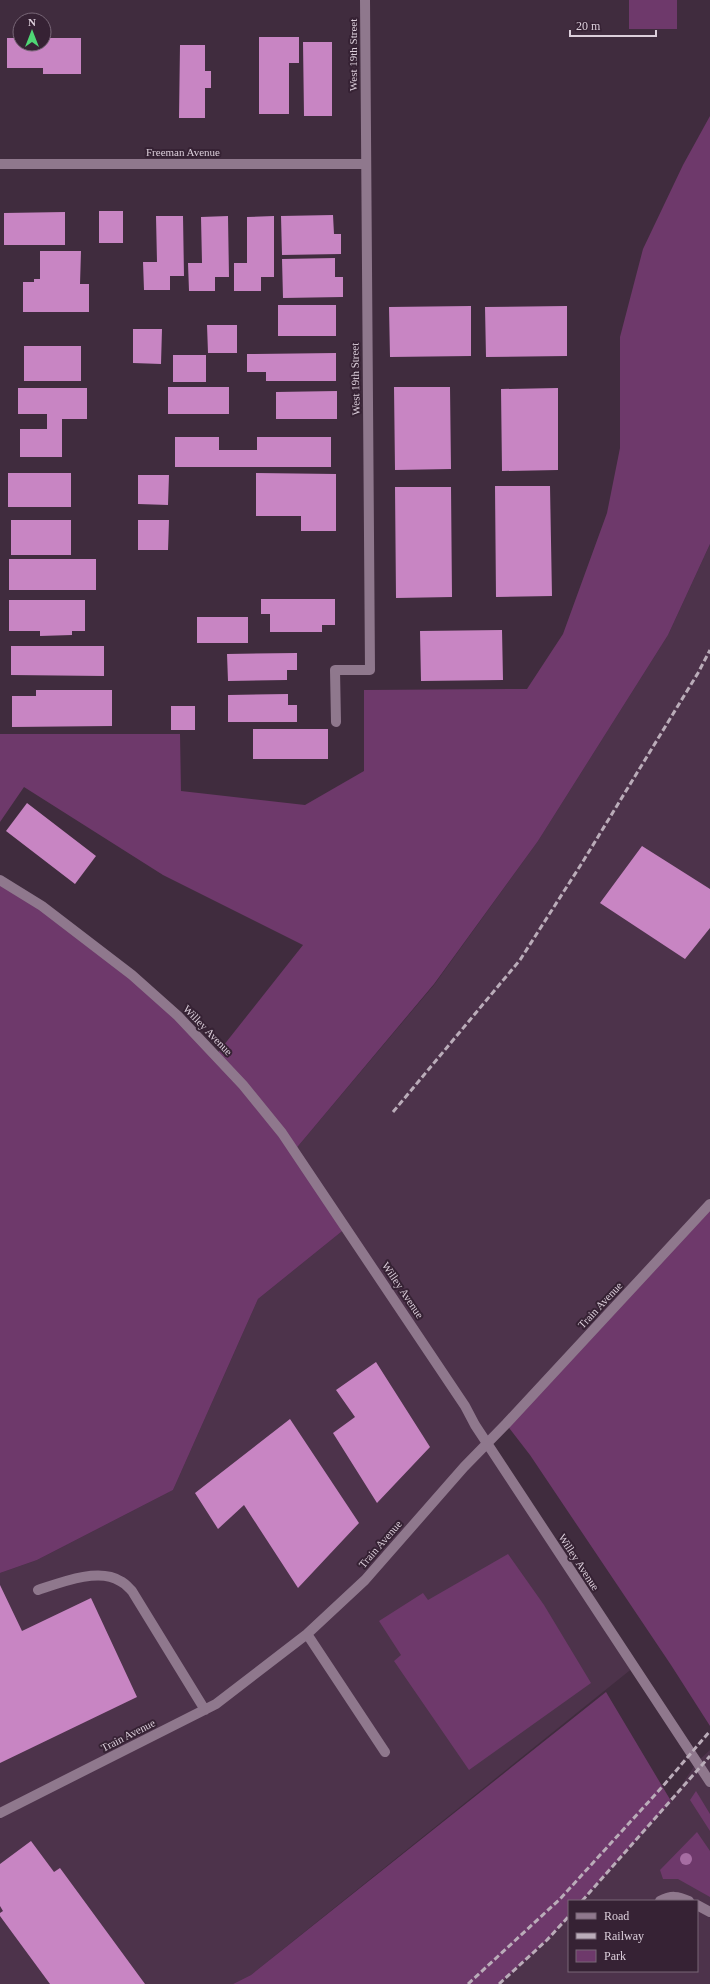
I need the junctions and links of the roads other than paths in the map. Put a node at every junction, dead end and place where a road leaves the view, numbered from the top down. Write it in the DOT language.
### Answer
graph roads {
  1 [pos="366,0"];
  2 [pos="0,164"];
  3 [pos="366,164"];
  4 [pos="336,722"];
  5 [pos="0,880"];
  6 [pos="710,1204"];
  7 [pos="486,1442"];
  8 [pos="38,1590"];
  9 [pos="307,1634"];
  10 [pos="204,1710"];
  11 [pos="385,1752"];
  12 [pos="710,1782"];
  13 [pos="0,1813"];
  14 [pos="662,1900"];
  15 [pos="686,1900"];
  16 [pos="698,1906"];
  17 [pos="710,1912"];
  1 -- 3 [label="street, West 19th Street"];
  2 -- 3 [label="street, Freeman Avenue"];
  3 -- 4 [label="street, West 19th Street"];
  5 -- 7 [label="street, Willey Avenue"];
  6 -- 7 [label="street, Train Avenue"];
  7 -- 9 [label="street, Train Avenue"];
  7 -- 12 [label="street, Willey Avenue"];
  8 -- 10 [label="street"];
  9 -- 10 [label="street, Train Avenue"];
  9 -- 11 [label="street"];
  10 -- 13 [label="street, Train Avenue"];
  14 -- 15 [label="street"];
  16 -- 17 [label="street"];
}
